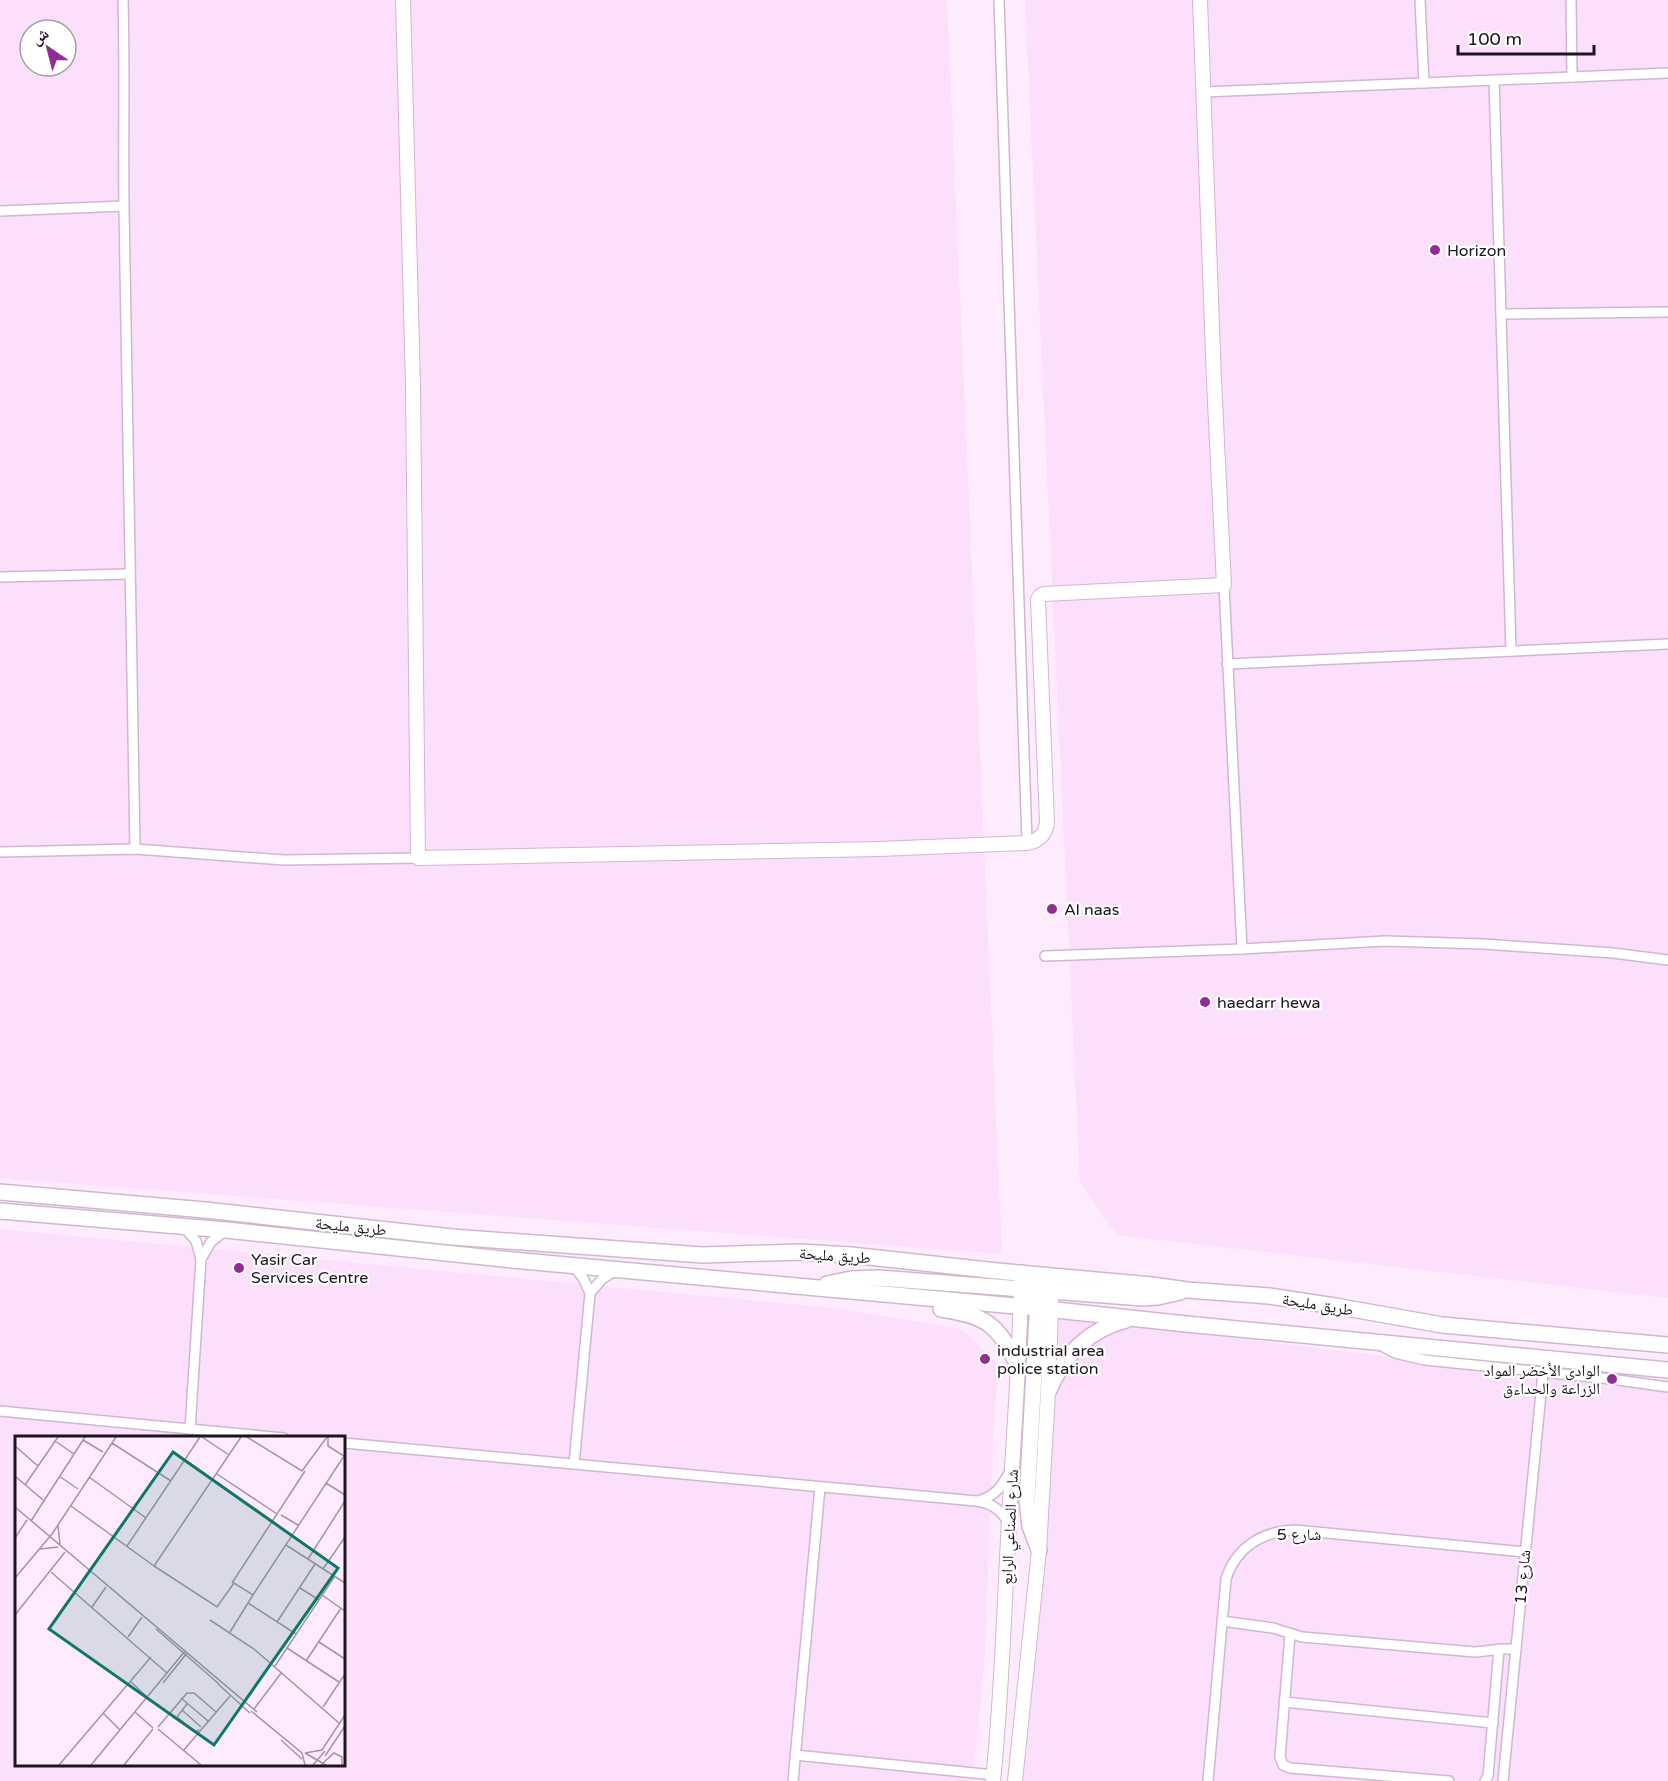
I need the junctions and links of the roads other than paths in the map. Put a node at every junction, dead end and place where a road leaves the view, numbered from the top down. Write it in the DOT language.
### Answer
graph roads {
  1 [pos="123,0"];
  2 [pos="402,0"];
  3 [pos="999,0"];
  4 [pos="1200,0"];
  5 [pos="1420,0"];
  6 [pos="1571,0"];
  7 [pos="1668,73"];
  8 [pos="1572,77"];
  9 [pos="1494,80"];
  10 [pos="1424,82"];
  11 [pos="1203,92"];
  12 [pos="124,206"];
  13 [pos="0,211"];
  14 [pos="1668,312"];
  15 [pos="1501,314"];
  16 [pos="130,574"];
  17 [pos="0,577"];
  18 [pos="1224,585"];
  19 [pos="1668,644"];
  20 [pos="1510,651"];
  21 [pos="1227,664"];
  22 [pos="1027,843"];
  23 [pos="135,849"];
  24 [pos="0,852"];
  25 [pos="418,858"];
  26 [pos="1242,949"];
  27 [pos="1045,956"];
  28 [pos="1668,960"];
  29 [pos="0,1192"];
  30 [pos="0,1210"];
  31 [pos="184,1226"];
  32 [pos="226,1230"];
  33 [pos="201,1259"];
  34 [pos="573,1265"];
  35 [pos="618,1270"];
  36 [pos="814,1287"];
  37 [pos="1038,1289"];
  38 [pos="590,1293"];
  39 [pos="911,1298"];
  40 [pos="1021,1307"];
  41 [pos="1131,1318"];
  42 [pos="1376,1342"];
  43 [pos="1668,1345"];
  44 [pos="1018,1365"];
  45 [pos="1668,1370"];
  46 [pos="1543,1373"];
  47 [pos="1668,1387"];
  48 [pos="1048,1392"];
  49 [pos="0,1412"];
  50 [pos="190,1429"];
  51 [pos="272,1436"];
  52 [pos="345,1443"];
  53 [pos="574,1464"];
  54 [pos="1011,1469"];
  55 [pos="819,1487"];
  56 [pos="976,1501"];
  57 [pos="1008,1523"];
  58 [pos="1039,1550"];
  59 [pos="1525,1552"];
  60 [pos="1222,1622"];
  61 [pos="1290,1635"];
  62 [pos="1499,1649"];
  63 [pos="1516,1649"];
  64 [pos="1284,1702"];
  65 [pos="1493,1723"];
  66 [pos="795,1755"];
  67 [pos="951,1770"];
  68 [pos="994,1778"];
  69 [pos="793,1781"];
  70 [pos="950,1781"];
  71 [pos="1014,1781"];
  72 [pos="1208,1781"];
  73 [pos="1449,1781"];
  74 [pos="1485,1781"];
  75 [pos="1503,1781"];
  1 -- 12 [label="street"];
  2 -- 25 [label="main road"];
  3 -- 22 [label="street"];
  4 -- 11 [label="main road"];
  5 -- 10 [label="street"];
  6 -- 8 [label="street"];
  7 -- 8 [label="street"];
  8 -- 9 [label="street"];
  9 -- 10 [label="street"];
  9 -- 15 [label="street"];
  10 -- 11 [label="street"];
  11 -- 18 [label="main road"];
  12 -- 13 [label="street"];
  12 -- 16 [label="street"];
  14 -- 15 [label="street"];
  15 -- 20 [label="street"];
  16 -- 17 [label="street"];
  16 -- 23 [label="street"];
  18 -- 21 [label="street"];
  18 -- 22 [label="main road"];
  19 -- 20 [label="street"];
  20 -- 21 [label="street"];
  21 -- 26 [label="street"];
  22 -- 25 [label="main road"];
  23 -- 24 [label="street"];
  23 -- 25 [label="street"];
  26 -- 27 [label="street"];
  26 -- 28 [label="street"];
  29 -- 37 [label="main road, طريق مليحة"];
  30 -- 31 [label="main road, طريق مليحة"];
  31 -- 32 [label="main road, طريق مليحة"];
  31 -- 33 [label="street"];
  32 -- 33 [label="street"];
  32 -- 34 [label="main road, طريق مليحة"];
  33 -- 50 [label="street"];
  34 -- 35 [label="main road, طريق مليحة"];
  34 -- 38 [label="street"];
  35 -- 36 [label="main road, طريق مليحة"];
  35 -- 38 [label="street"];
  36 -- 37 [label="main road"];
  36 -- 39 [label="main road, طريق مليحة"];
  37 -- 40 [label="main road, طريق مليحة"];
  37 -- 41 [label="main road, طريق مليحة"];
  37 -- 43 [label="main road, طريق مليحة"];
  37 -- 48 [label="main road, شارع الصناعي الرابع"];
  37 -- 58 [label="main road"];
  38 -- 53 [label="street"];
  39 -- 40 [label="main road, طريق مليحة"];
  39 -- 44 [label="main road"];
  40 -- 44 [label="main road, شارع الصناعي الرابع"];
  41 -- 42 [label="main road, طريق مليحة"];
  41 -- 48 [label="main road"];
  42 -- 45 [label="main road, طريق مليحة"];
  42 -- 46 [label="street"];
  44 -- 54 [label="main road, شارع الصناعي الرابع"];
  46 -- 47 [label="street"];
  46 -- 59 [label="street, شارع 13"];
  48 -- 58 [label="main road, شارع الصناعي الرابع"];
  49 -- 50 [label="street"];
  50 -- 51 [label="street"];
  52 -- 53 [label="street"];
  53 -- 55 [label="street"];
  54 -- 56 [label="street"];
  54 -- 57 [label="main road, شارع الصناعي الرابع"];
  55 -- 56 [label="street"];
  55 -- 66 [label="street"];
  56 -- 57 [label="street"];
  57 -- 68 [label="main road, شارع الصناعي الرابع"];
  58 -- 71 [label="main road, شارع الصناعي الرابع"];
  59 -- 60 [label="street, شارع 5"];
  59 -- 63 [label="street, شارع 13"];
  60 -- 61 [label="street"];
  60 -- 72 [label="street, شارع 5"];
  61 -- 62 [label="street"];
  61 -- 64 [label="street"];
  62 -- 63 [label="street"];
  62 -- 65 [label="street"];
  63 -- 75 [label="street, شارع 13"];
  64 -- 65 [label="street"];
  64 -- 73 [label="street"];
  65 -- 74 [label="street"];
  66 -- 67 [label="street"];
  66 -- 69 [label="street"];
  67 -- 68 [label="street"];
  67 -- 70 [label="street"];
}
